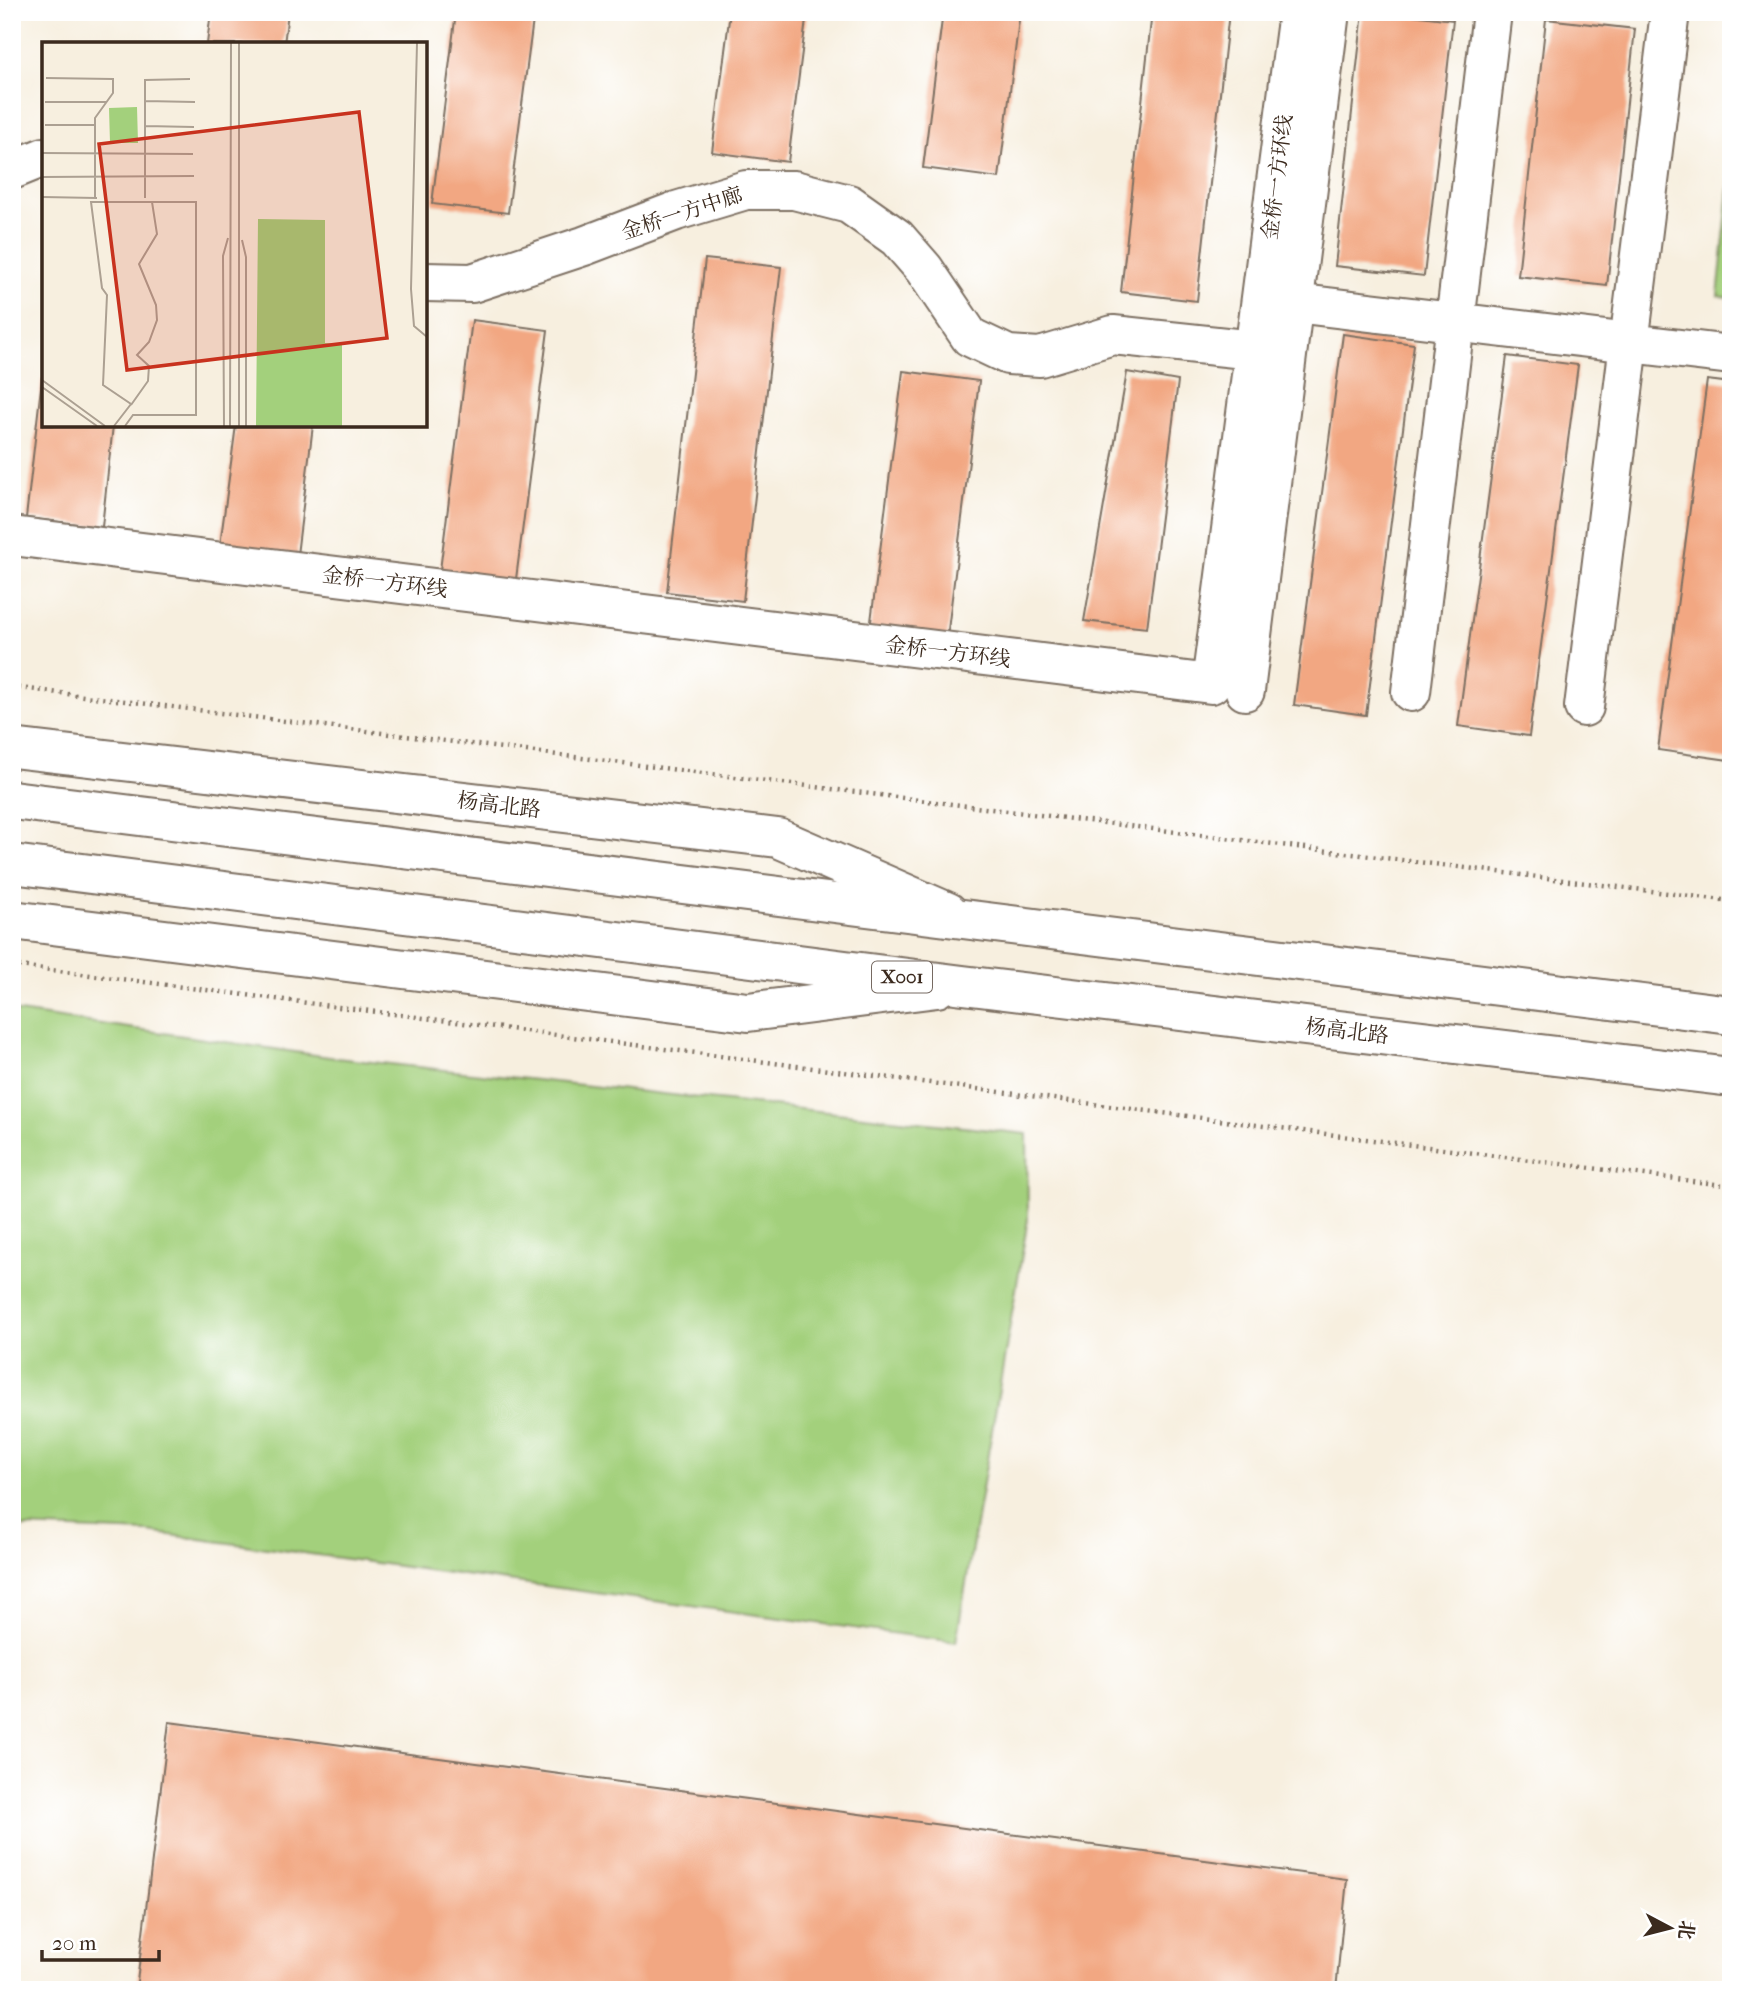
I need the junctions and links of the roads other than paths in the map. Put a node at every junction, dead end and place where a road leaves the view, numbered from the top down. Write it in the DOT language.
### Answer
graph roads {
  1 [pos="1298,12"];
  2 [pos="1330,12"];
  3 [pos="1492,12"];
  4 [pos="1670,12"];
  5 [pos="42,158"];
  6 [pos="12,170"];
  7 [pos="427,282"];
  8 [pos="1294,303"];
  9 [pos="1455,322"];
  10 [pos="1629,343"];
  11 [pos="1254,350"];
  12 [pos="1731,355"];
  13 [pos="12,536"];
  14 [pos="1245,691"];
  15 [pos="1411,692"];
  16 [pos="1584,707"];
  17 [pos="12,748"];
  18 [pos="12,800"];
  19 [pos="12,864"];
  20 [pos="12,920"];
  21 [pos="969,921"];
  22 [pos="963,985"];
  23 [pos="1731,1015"];
  24 [pos="1731,1077"];
  1 -- 11 [label="main road, 金桥一方环线"];
  2 -- 8 [label="main road"];
  3 -- 9 [label="main road"];
  4 -- 10 [label="main road"];
  5 -- 6 [label="main road"];
  7 -- 11 [label="main road, 金桥一方中廊"];
  8 -- 9 [label="main road"];
  8 -- 14 [label="main road"];
  9 -- 10 [label="main road"];
  9 -- 15 [label="main road"];
  10 -- 12 [label="main road"];
  10 -- 16 [label="main road"];
  11 -- 13 [label="main road, 金桥一方环线"];
  17 -- 21 [label="main road, 杨高北路"];
  18 -- 21 [label="main road, 杨高北路"];
  19 -- 22 [label="main road, 杨高北路 / X001"];
  20 -- 22 [label="main road, 杨高北路 / X001"];
  21 -- 23 [label="main road, 杨高北路"];
  22 -- 24 [label="main road, 杨高北路 / X001"];
}
